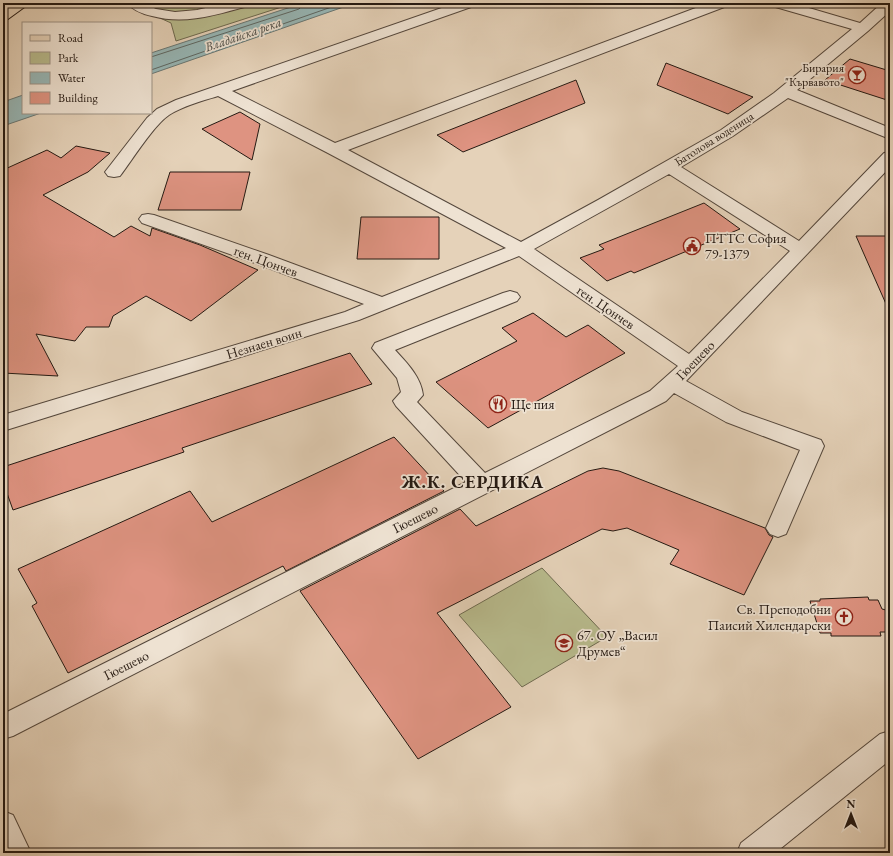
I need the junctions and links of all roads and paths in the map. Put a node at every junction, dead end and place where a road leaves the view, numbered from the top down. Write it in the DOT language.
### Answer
graph roads {
  1 [pos="23,3"];
  2 [pos="135,3"];
  3 [pos="243,3"];
  4 [pos="469,3"];
  5 [pos="722,3"];
  6 [pos="777,3"];
  7 [pos="890,3"];
  8 [pos="3,16"];
  9 [pos="863,28"];
  10 [pos="219,90"];
  11 [pos="785,91"];
  12 [pos="890,134"];
  13 [pos="334,149"];
  14 [pos="890,157"];
  15 [pos="670,167"];
  16 [pos="114,172"];
  17 [pos="148,219"];
  18 [pos="521,248"];
  19 [pos="800,250"];
  20 [pos="510,298"];
  21 [pos="382,304"];
  22 [pos="691,364"];
  23 [pos="673,383"];
  24 [pos="3,423"];
  25 [pos="482,484"];
  26 [pos="778,528"];
  27 [pos="3,727"];
  28 [pos="890,743"];
  29 [pos="3,825"];
  30 [pos="16,853"];
  31 [pos="752,853"];
  1 -- 8 [label="main road"];
  2 -- 3 [label="street"];
  4 -- 10 [label="street"];
  5 -- 13 [label="street"];
  6 -- 9 [label="street"];
  7 -- 9 [label="street, Батолова воденица"];
  9 -- 11 [label="street, Батолова воденица"];
  10 -- 13 [label="street, ген. Цончев"];
  10 -- 16 [label="street"];
  11 -- 12 [label="street"];
  11 -- 15 [label="street, Батолова воденица"];
  13 -- 18 [label="street, ген. Цончев"];
  14 -- 19 [label="street, Гюешево"];
  15 -- 18 [label="street, Батолова воденица"];
  15 -- 19 [label="street"];
  17 -- 21 [label="street, ген. Цончев"];
  18 -- 21 [label="street, Незнаен воин"];
  18 -- 22 [label="street, ген. Цончев"];
  19 -- 22 [label="street, Гюешево"];
  20 -- 25 [label="street"];
  21 -- 24 [label="street, Незнаен воин"];
  22 -- 23 [label="street, Гюешево"];
  23 -- 25 [label="street, Гюешево"];
  23 -- 26 [label="street"];
  25 -- 27 [label="street, Гюешево"];
  28 -- 31 [label="street"];
  29 -- 30 [label="street"];
}
